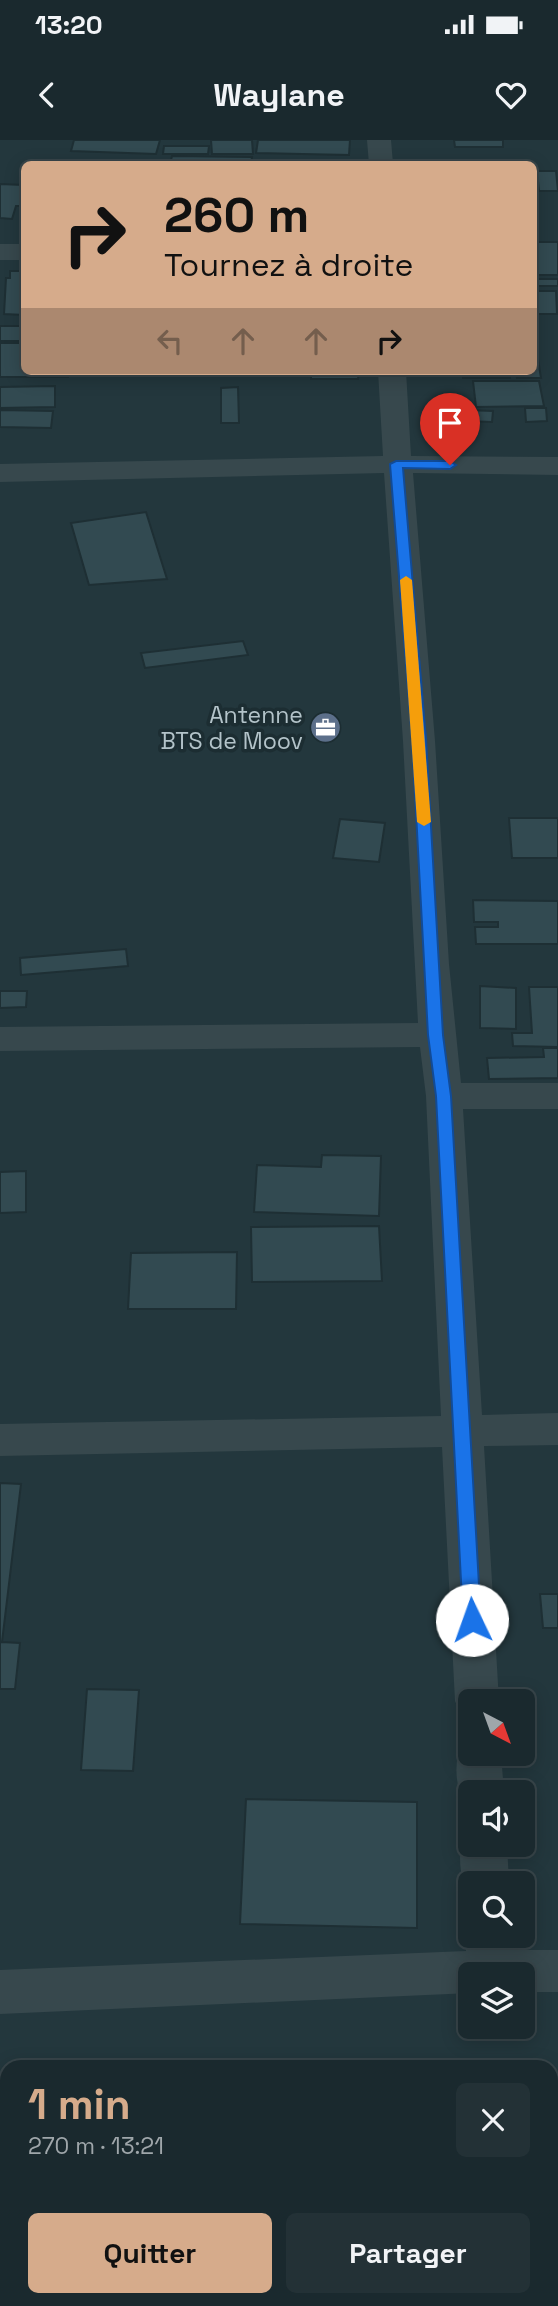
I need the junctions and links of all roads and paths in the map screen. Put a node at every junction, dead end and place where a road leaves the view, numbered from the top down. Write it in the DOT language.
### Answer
graph roads {
  1 [pos="379,140"];
  2 [pos="381,161"];
  3 [pos="0,252"];
  4 [pos="21,252"];
  5 [pos="392,375"];
  6 [pos="396,464"];
  7 [pos="558,466"];
  8 [pos="0,473"];
  9 [pos="436,1035"];
  10 [pos="0,1040"];
  11 [pos="444,1096"];
  12 [pos="558,1096"];
  13 [pos="558,1429"];
  14 [pos="463,1431"];
  15 [pos="0,1440"];
  16 [pos="476,1689"];
  17 [pos="490,1953"];
  18 [pos="558,1971"];
  19 [pos="0,1992"];
  1 -- 2 [label="street"];
  3 -- 4 [label="street"];
  5 -- 6 [label="street"];
  6 -- 7 [label="street"];
  6 -- 8 [label="street"];
  6 -- 9 [label="street"];
  9 -- 10 [label="street"];
  9 -- 11 [label="street"];
  11 -- 12 [label="street"];
  11 -- 14 [label="street"];
  13 -- 14 [label="street"];
  14 -- 15 [label="street"];
  14 -- 16 [label="street"];
  17 -- 18 [label="street"];
  17 -- 19 [label="street"];
}
